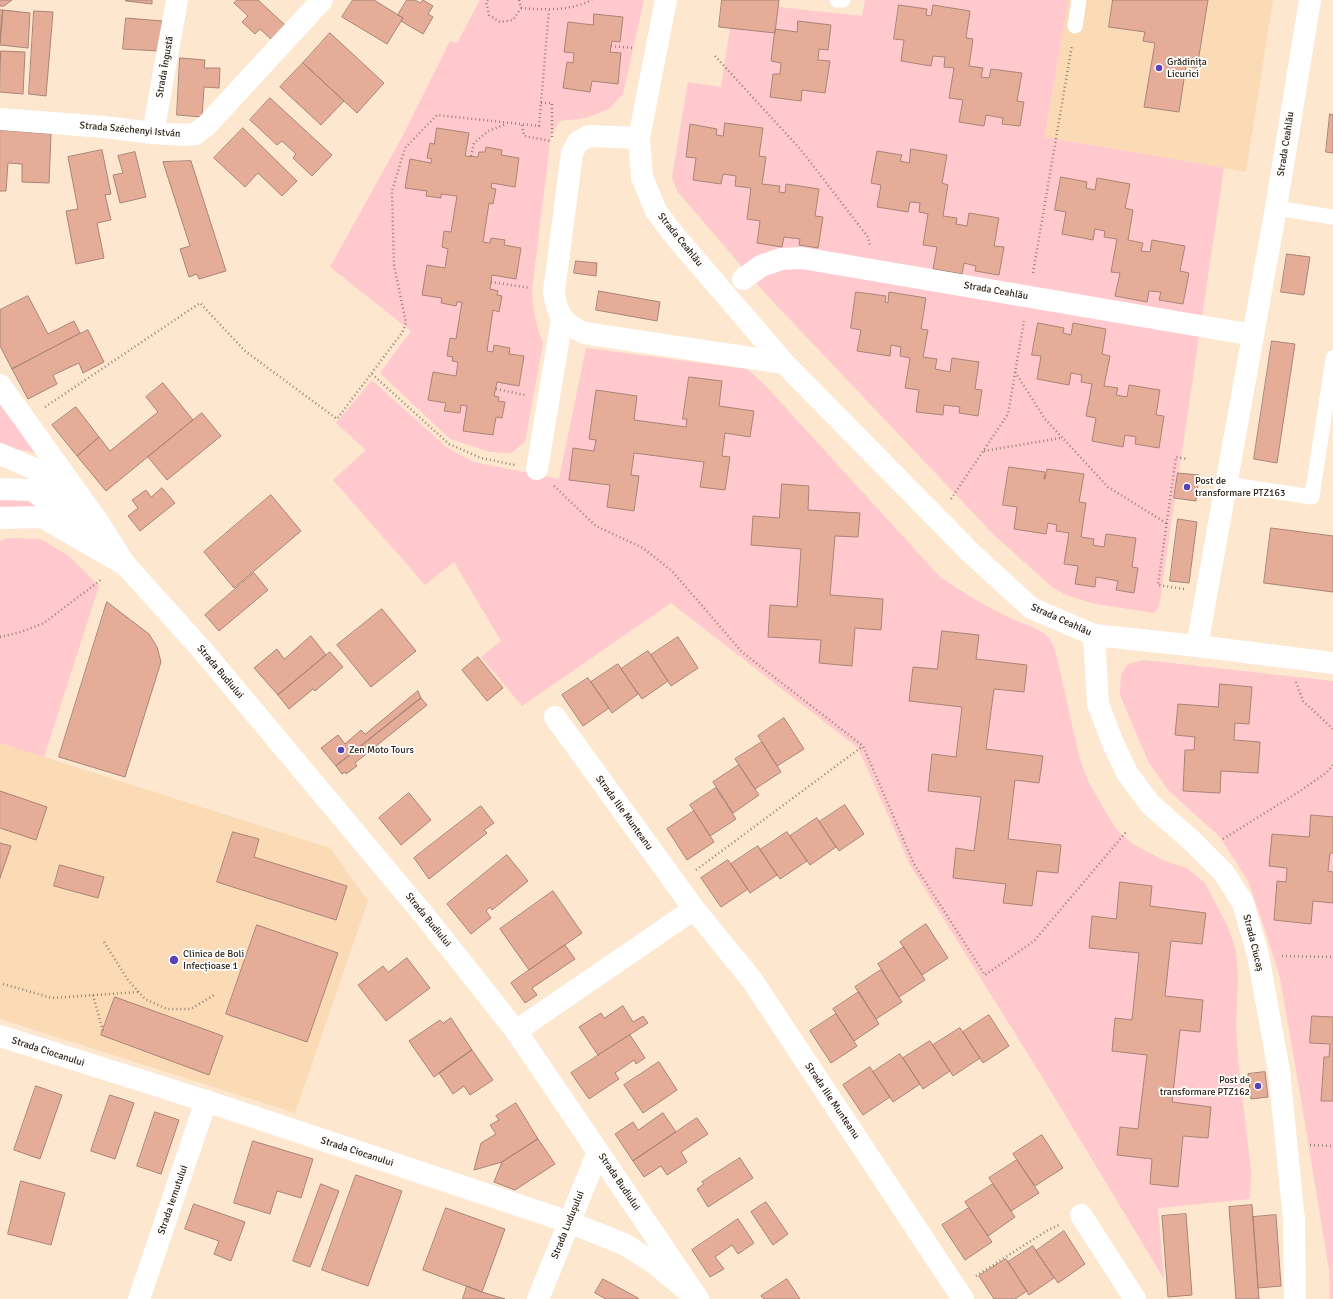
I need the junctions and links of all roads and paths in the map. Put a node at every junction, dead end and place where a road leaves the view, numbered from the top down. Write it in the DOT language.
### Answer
graph roads {
  1 [pos="176,0"];
  2 [pos="322,0"];
  3 [pos="488,0"];
  4 [pos="519,0"];
  5 [pos="592,0"];
  6 [pos="666,0"];
  7 [pos="837,0"];
  8 [pos="843,0"];
  9 [pos="1079,0"];
  10 [pos="1310,0"];
  11 [pos="521,8"];
  12 [pos="549,10"];
  13 [pos="1076,26"];
  14 [pos="715,56"];
  15 [pos="541,103"];
  16 [pos="0,119"];
  17 [pos="506,124"];
  18 [pos="522,125"];
  19 [pos="153,133"];
  20 [pos="639,138"];
  21 [pos="472,156"];
  22 [pos="1276,208"];
  23 [pos="1333,217"];
  24 [pos="875,270"];
  25 [pos="743,279"];
  26 [pos="491,282"];
  27 [pos="530,288"];
  28 [pos="562,319"];
  29 [pos="1253,335"];
  30 [pos="1333,358"];
  31 [pos="784,363"];
  32 [pos="1015,372"];
  33 [pos="372,374"];
  34 [pos="0,385"];
  35 [pos="496,389"];
  36 [pos="549,399"];
  37 [pos="40,410"];
  38 [pos="1062,438"];
  39 [pos="983,451"];
  40 [pos="0,454"];
  41 [pos="1187,459"];
  42 [pos="537,469"];
  43 [pos="1226,484"];
  44 [pos="0,489"];
  45 [pos="0,518"];
  46 [pos="1166,523"];
  47 [pos="126,566"];
  48 [pos="106,577"];
  49 [pos="1187,590"];
  50 [pos="1094,636"];
  51 [pos="0,638"];
  52 [pos="1197,646"];
  53 [pos="1333,663"];
  54 [pos="1296,681"];
  55 [pos="555,717"];
  56 [pos="1333,730"];
  57 [pos="863,746"];
  58 [pos="1333,765"];
  59 [pos="1127,832"];
  60 [pos="1222,839"];
  61 [pos="676,885"];
  62 [pos="694,909"];
  63 [pos="104,942"];
  64 [pos="1281,956"];
  65 [pos="1333,957"];
  66 [pos="3,984"];
  67 [pos="138,992"];
  68 [pos="92,995"];
  69 [pos="214,996"];
  70 [pos="103,1031"];
  71 [pos="516,1031"];
  72 [pos="0,1036"];
  73 [pos="206,1101"];
  74 [pos="1305,1145"];
  75 [pos="1333,1146"];
  76 [pos="598,1152"];
  77 [pos="1081,1215"];
  78 [pos="569,1222"];
  79 [pos="960,1294"];
  80 [pos="139,1299"];
  81 [pos="538,1299"];
  82 [pos="698,1299"];
  83 [pos="1135,1299"];
  84 [pos="1295,1299"];
  1 -- 19 [label="street, Strada Îngustă"];
  2 -- 19 [label="street, Strada Széchenyi István"];
  3 -- 11 [label="path"];
  4 -- 11 [label="path"];
  5 -- 12 [label="path"];
  6 -- 20 [label="street, Strada Ceahlău"];
  7 -- 8 [label="lane"];
  9 -- 13 [label="lane"];
  10 -- 22 [label="street, Strada Ceahlău"];
  11 -- 12 [label="path"];
  12 -- 15 [label="path"];
  14 -- 24 [label="path"];
  15 -- 18 [label="path"];
  15 -- 18 [label="path"];
  16 -- 19 [label="street, Strada Széchenyi István"];
  17 -- 18 [label="path"];
  17 -- 21 [label="path"];
  17 -- 33 [label="path"];
  20 -- 28 [label="street"];
  20 -- 31 [label="street, Strada Ceahlău"];
  22 -- 23 [label="lane"];
  22 -- 29 [label="street, Strada Ceahlău"];
  24 -- 25 [label="street, Strada Ceahlău"];
  24 -- 29 [label="street, Strada Ceahlău"];
  26 -- 27 [label="path"];
  28 -- 31 [label="street"];
  28 -- 36 [label="street"];
  29 -- 43 [label="street, Strada Ceahlău"];
  30 -- 43 [label="lane"];
  31 -- 50 [label="street, Strada Ceahlău"];
  32 -- 38 [label="path"];
  33 -- 37 [label="path"];
  33 -- 42 [label="path"];
  34 -- 47 [label="street"];
  35 -- 36 [label="path"];
  36 -- 42 [label="street"];
  38 -- 39 [label="path"];
  38 -- 46 [label="path"];
  40 -- 47 [label="street, Strada Budiului"];
  41 -- 46 [label="path"];
  42 -- 57 [label="path"];
  43 -- 52 [label="street, Strada Ceahlău"];
  44 -- 47 [label="street, Strada Budiului"];
  45 -- 47 [label="street"];
  46 -- 49 [label="path"];
  47 -- 71 [label="street, Strada Budiului"];
  48 -- 51 [label="path"];
  50 -- 52 [label="street, Strada Ceahlău"];
  50 -- 84 [label="street, Strada Ciucaș"];
  52 -- 53 [label="street, Strada Ceahlău"];
  54 -- 56 [label="path"];
  55 -- 61 [label="street, Strada Ilie Munteanu"];
  57 -- 59 [label="path"];
  57 -- 61 [label="path"];
  58 -- 60 [label="path"];
  61 -- 62 [label="street, Strada Ilie Munteanu"];
  62 -- 71 [label="street"];
  62 -- 79 [label="street, Strada Ilie Munteanu"];
  63 -- 67 [label="path"];
  64 -- 65 [label="path"];
  66 -- 68 [label="path"];
  67 -- 68 [label="path"];
  67 -- 69 [label="path"];
  68 -- 70 [label="path"];
  71 -- 76 [label="street, Strada Budiului"];
  72 -- 73 [label="street, Strada Ciocanului"];
  73 -- 78 [label="street, Strada Ciocanului"];
  73 -- 80 [label="street, Strada Iernutului"];
  74 -- 75 [label="path"];
  76 -- 78 [label="street, Strada Ludușului"];
  76 -- 82 [label="street, Strada Budiului"];
  77 -- 79 [label="path"];
  77 -- 83 [label="street"];
  78 -- 81 [label="street, Strada Ludușului"];
  78 -- 82 [label="street, Strada Ciocanului"];
}
